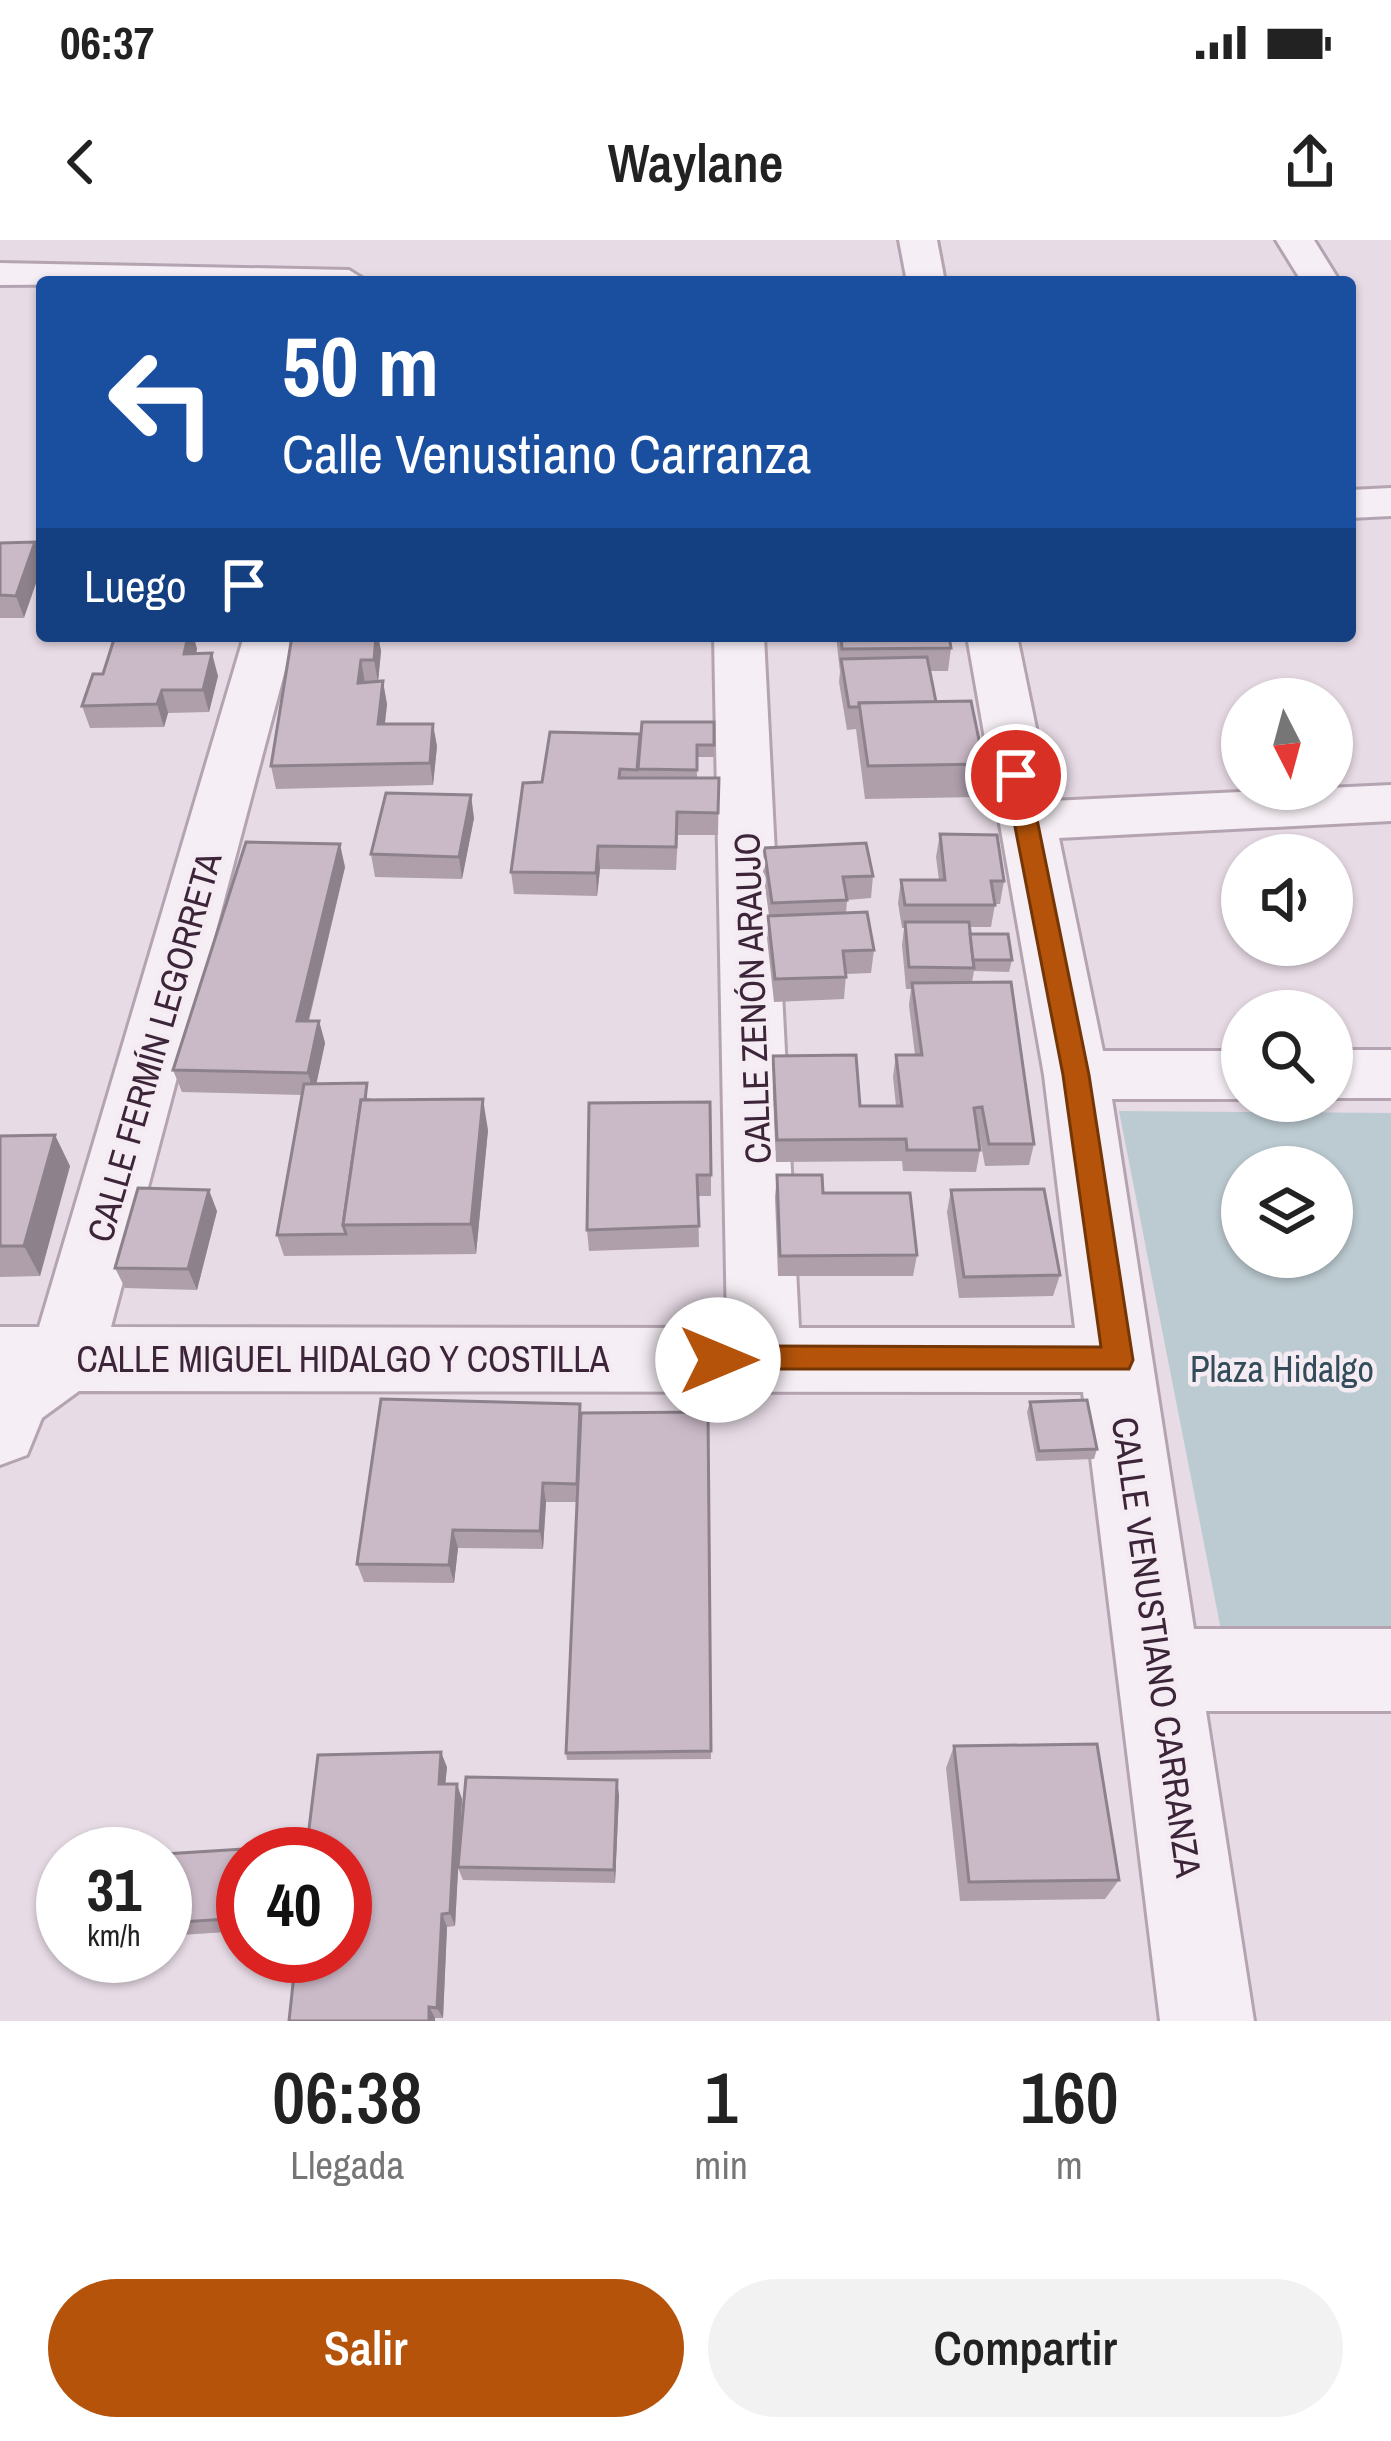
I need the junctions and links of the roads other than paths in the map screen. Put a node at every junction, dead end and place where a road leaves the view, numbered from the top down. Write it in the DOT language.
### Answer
graph roads {
  1 [pos="918,240"];
  2 [pos="1295,240"];
  3 [pos="0,274"];
  4 [pos="361,275"];
  5 [pos="925,276"];
  6 [pos="1317,276"];
  7 [pos="1391,502"];
  8 [pos="1356,504"];
  9 [pos="266,642"];
  10 [pos="740,642"];
  11 [pos="993,642"];
  12 [pos="1391,803"];
  13 [pos="1024,821"];
  14 [pos="1353,1074"];
  15 [pos="1391,1074"];
  16 [pos="1076,1075"];
  17 [pos="1221,1075"];
  18 [pos="33,1359"];
  19 [pos="764,1360"];
  20 [pos="1118,1360"];
  21 [pos="0,1431"];
  22 [pos="1161,1670"];
  23 [pos="1391,1670"];
  24 [pos="1207,2021"];
  1 -- 5 [label="street"];
  2 -- 6 [label="street"];
  3 -- 4 [label="street"];
  7 -- 8 [label="street"];
  9 -- 18 [label="street, CALLE FERMÍN LEGORRETA"];
  10 -- 19 [label="street, CALLE ZENÓN ARAUJO"];
  11 -- 13 [label="street, CALLE VENUSTIANO CARRANZA"];
  12 -- 13 [label="street"];
  13 -- 16 [label="street, CALLE VENUSTIANO CARRANZA"];
  14 -- 15 [label="street"];
  16 -- 17 [label="street"];
  16 -- 20 [label="street, CALLE VENUSTIANO CARRANZA"];
  18 -- 19 [label="street, CALLE MIGUEL HIDALGO Y COSTILLA"];
  18 -- 21 [label="street"];
  19 -- 20 [label="street, CALLE MIGUEL HIDALGO Y COSTILLA"];
  20 -- 22 [label="street, CALLE VENUSTIANO CARRANZA"];
  22 -- 23 [label="street"];
  22 -- 24 [label="street, CALLE VENUSTIANO CARRANZA"];
}
